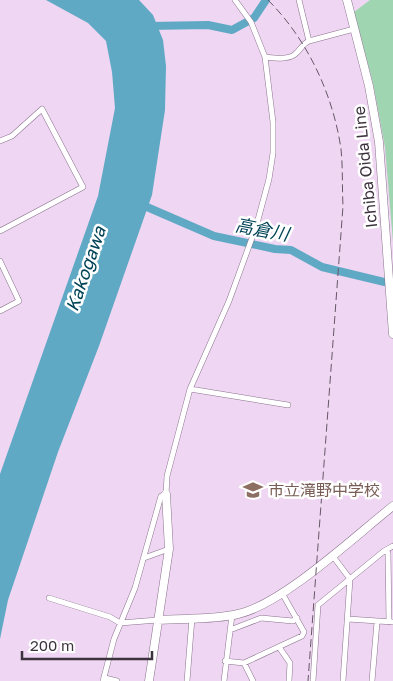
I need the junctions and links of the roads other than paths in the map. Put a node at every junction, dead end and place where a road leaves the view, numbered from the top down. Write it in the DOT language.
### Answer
graph roads {
  1 [pos="235,0"];
  2 [pos="299,0"];
  3 [pos="346,0"];
  4 [pos="354,29"];
  5 [pos="309,41"];
  6 [pos="265,58"];
  7 [pos="0,141"];
  8 [pos="0,230"];
  9 [pos="0,261"];
  10 [pos="0,311"];
  11 [pos="393,334"];
  12 [pos="190,389"];
  13 [pos="288,406"];
  14 [pos="166,494"];
  15 [pos="393,506"];
  16 [pos="393,546"];
  17 [pos="169,549"];
  18 [pos="384,551"];
  19 [pos="332,555"];
  20 [pos="144,558"];
  21 [pos="350,579"];
  22 [pos="282,593"];
  23 [pos="49,598"];
  24 [pos="232,615"];
  25 [pos="192,618"];
  26 [pos="297,618"];
  27 [pos="348,619"];
  28 [pos="158,620"];
  29 [pos="377,622"];
  30 [pos="391,622"];
  31 [pos="120,623"];
  32 [pos="230,630"];
  33 [pos="279,647"];
  34 [pos="225,662"];
  35 [pos="244,664"];
  36 [pos="104,679"];
  37 [pos="117,681"];
  38 [pos="149,681"];
  39 [pos="187,681"];
  40 [pos="224,681"];
  41 [pos="253,681"];
  42 [pos="289,681"];
  43 [pos="313,681"];
  44 [pos="343,681"];
  45 [pos="372,681"];
  1 -- 6 [label="street"];
  2 -- 5 [label="street"];
  3 -- 4 [label="street, Ichiba Oida Line"];
  4 -- 5 [label="street"];
  4 -- 11 [label="street, Ichiba Oida Line"];
  5 -- 6 [label="street"];
  6 -- 12 [label="street"];
  7 -- 8 [label="street"];
  9 -- 10 [label="street"];
  12 -- 13 [label="street"];
  12 -- 14 [label="street"];
  14 -- 17 [label="street"];
  14 -- 20 [label="street"];
  15 -- 19 [label="street"];
  16 -- 18 [label="street"];
  17 -- 20 [label="street"];
  17 -- 28 [label="street"];
  18 -- 21 [label="street"];
  18 -- 30 [label="street"];
  19 -- 21 [label="street"];
  19 -- 22 [label="street"];
  20 -- 31 [label="street"];
  21 -- 27 [label="street"];
  21 -- 43 [label="street"];
  22 -- 24 [label="street"];
  22 -- 26 [label="street"];
  23 -- 31 [label="street"];
  24 -- 25 [label="street"];
  24 -- 32 [label="street"];
  25 -- 28 [label="street"];
  25 -- 39 [label="street"];
  26 -- 32 [label="street"];
  26 -- 33 [label="street"];
  27 -- 29 [label="street"];
  27 -- 44 [label="street"];
  28 -- 31 [label="street"];
  28 -- 38 [label="street"];
  29 -- 30 [label="street"];
  29 -- 45 [label="street"];
  31 -- 36 [label="street"];
  32 -- 34 [label="street"];
  33 -- 35 [label="street"];
  33 -- 42 [label="street"];
  34 -- 35 [label="street"];
  34 -- 40 [label="street"];
  35 -- 41 [label="street"];
  36 -- 37 [label="street"];
}
